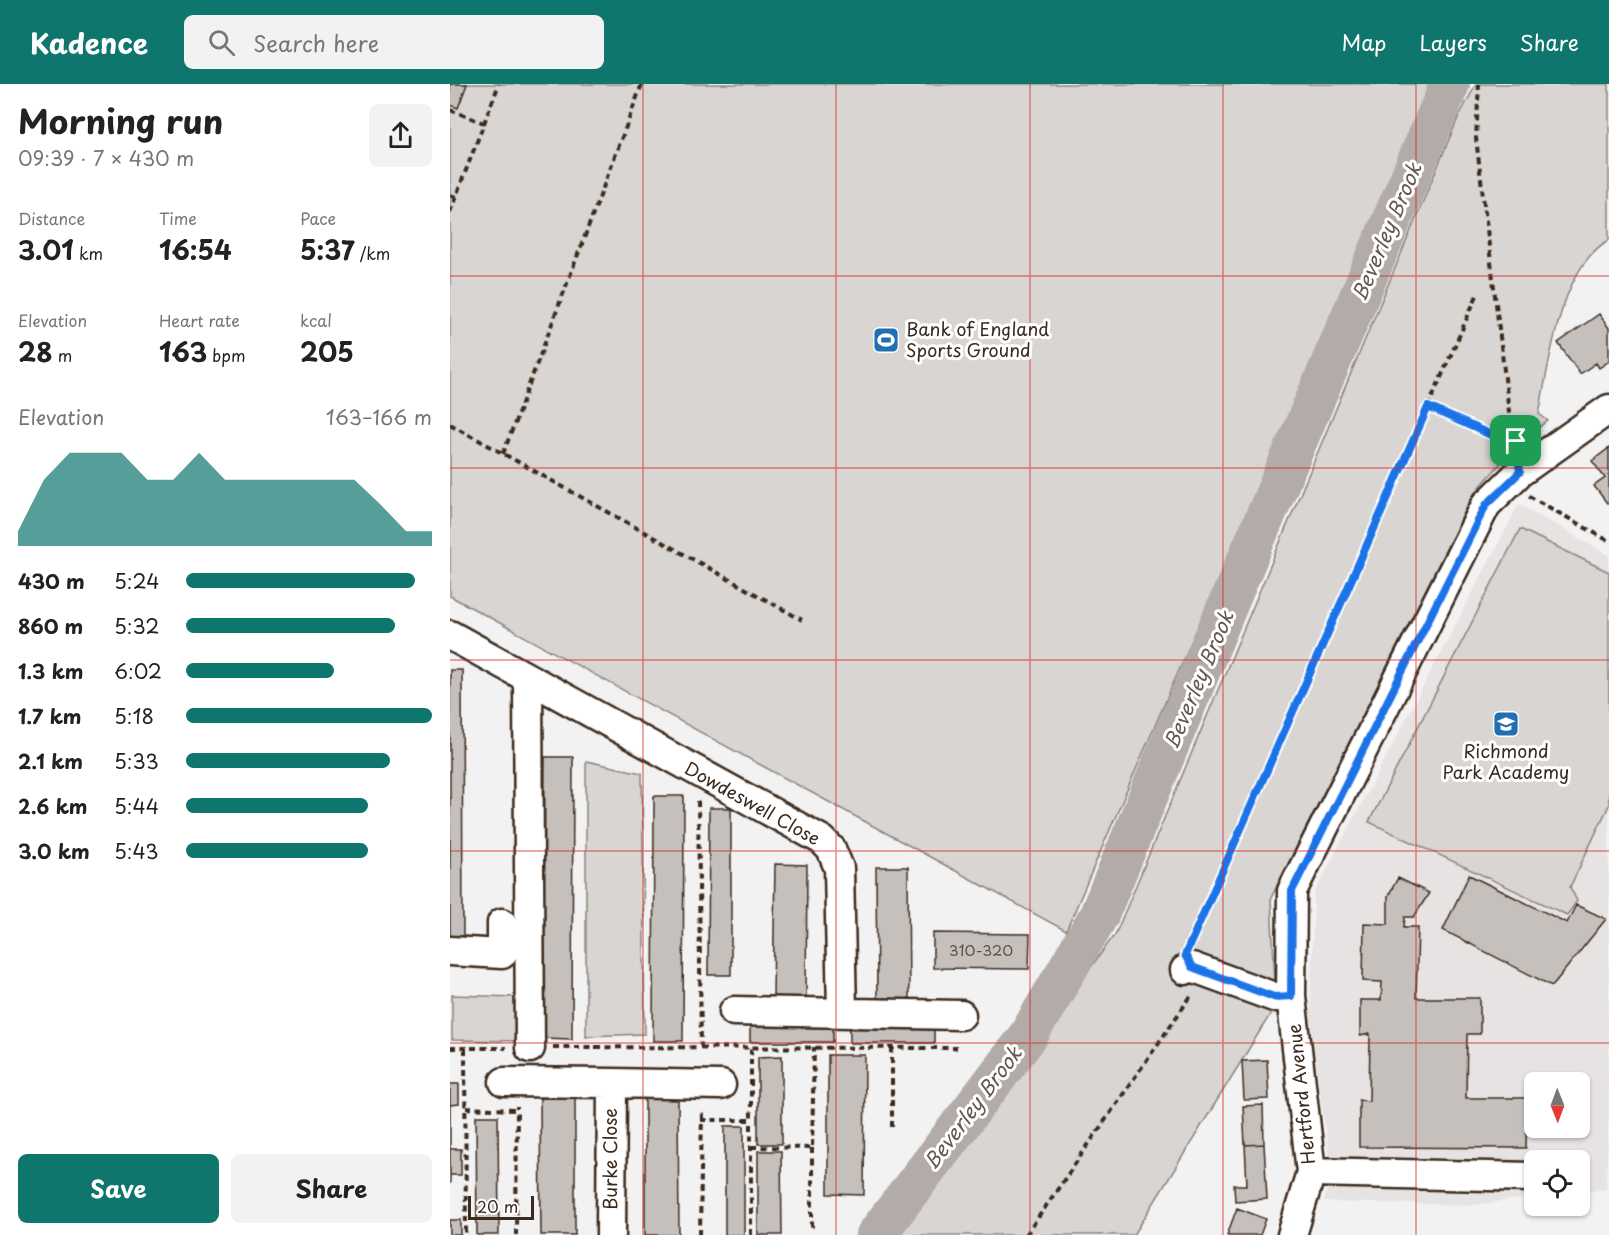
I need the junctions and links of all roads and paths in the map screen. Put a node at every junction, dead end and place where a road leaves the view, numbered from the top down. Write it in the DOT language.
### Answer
graph roads {
  1 [pos="499,84"];
  2 [pos="642,84"];
  3 [pos="1479,84"];
  4 [pos="450,110"];
  5 [pos="484,123"];
  6 [pos="450,195"];
  7 [pos="456,197"];
  8 [pos="450,212"];
  9 [pos="1478,293"];
  10 [pos="1428,407"];
  11 [pos="1609,409"];
  12 [pos="450,424"];
  13 [pos="1516,441"];
  14 [pos="503,454"];
  15 [pos="1520,472"];
  16 [pos="1609,541"];
  17 [pos="802,620"];
  18 [pos="450,635"];
  19 [pos="528,679"];
  20 [pos="698,774"];
  21 [pos="502,923"];
  22 [pos="450,951"];
  23 [pos="1194,970"];
  24 [pos="1291,996"];
  25 [pos="734,1011"];
  26 [pos="842,1013"];
  27 [pos="961,1015"];
  28 [pos="701,1046"];
  29 [pos="530,1047"];
  30 [pos="814,1047"];
  31 [pos="450,1048"];
  32 [pos="465,1048"];
  33 [pos="892,1048"];
  34 [pos="957,1048"];
  35 [pos="612,1083"];
  36 [pos="711,1085"];
  37 [pos="513,1091"];
  38 [pos="466,1108"];
  39 [pos="751,1120"];
  40 [pos="892,1127"];
  41 [pos="751,1147"];
  42 [pos="812,1148"];
  43 [pos="1311,1172"];
  44 [pos="1524,1178"];
  45 [pos="812,1231"];
  46 [pos="466,1235"];
  47 [pos="516,1235"];
  48 [pos="611,1235"];
  49 [pos="700,1235"];
  50 [pos="751,1235"];
  51 [pos="1026,1235"];
  52 [pos="1292,1235"];
  1 -- 5 [label="path"];
  2 -- 14 [label="path"];
  3 -- 13 [label="path"];
  4 -- 5 [label="path"];
  5 -- 7 [label="path"];
  6 -- 7 [label="path"];
  7 -- 8 [label="path"];
  9 -- 10 [label="path"];
  10 -- 13 [label="path"];
  10 -- 23 [label="path"];
  11 -- 15 [label="street, Hertford Avenue"];
  12 -- 14 [label="path"];
  13 -- 15 [label="path"];
  14 -- 17 [label="path"];
  15 -- 16 [label="path"];
  15 -- 24 [label="street, Hertford Avenue"];
  18 -- 19 [label="street, Dowdeswell Close"];
  19 -- 20 [label="street, Dowdeswell Close"];
  19 -- 29 [label="street"];
  20 -- 26 [label="street, Dowdeswell Close"];
  20 -- 28 [label="path"];
  21 -- 22 [label="street"];
  23 -- 24 [label="street"];
  23 -- 51 [label="path"];
  24 -- 43 [label="street, Hertford Avenue"];
  25 -- 26 [label="street"];
  26 -- 27 [label="street"];
  28 -- 29 [label="path"];
  28 -- 30 [label="path"];
  29 -- 32 [label="path"];
  30 -- 33 [label="path"];
  30 -- 42 [label="path"];
  31 -- 32 [label="path"];
  32 -- 38 [label="path"];
  33 -- 34 [label="path"];
  33 -- 40 [label="path"];
  35 -- 36 [label="street, Burke Close"];
  35 -- 37 [label="street, Burke Close"];
  35 -- 48 [label="street, Burke Close"];
  36 -- 49 [label="path"];
  37 -- 38 [label="path"];
  37 -- 47 [label="path"];
  38 -- 46 [label="path"];
  39 -- 41 [label="path"];
  41 -- 42 [label="path"];
  41 -- 50 [label="path"];
  42 -- 45 [label="path"];
  43 -- 44 [label="street"];
  43 -- 52 [label="street, Hertford Avenue"];
}
